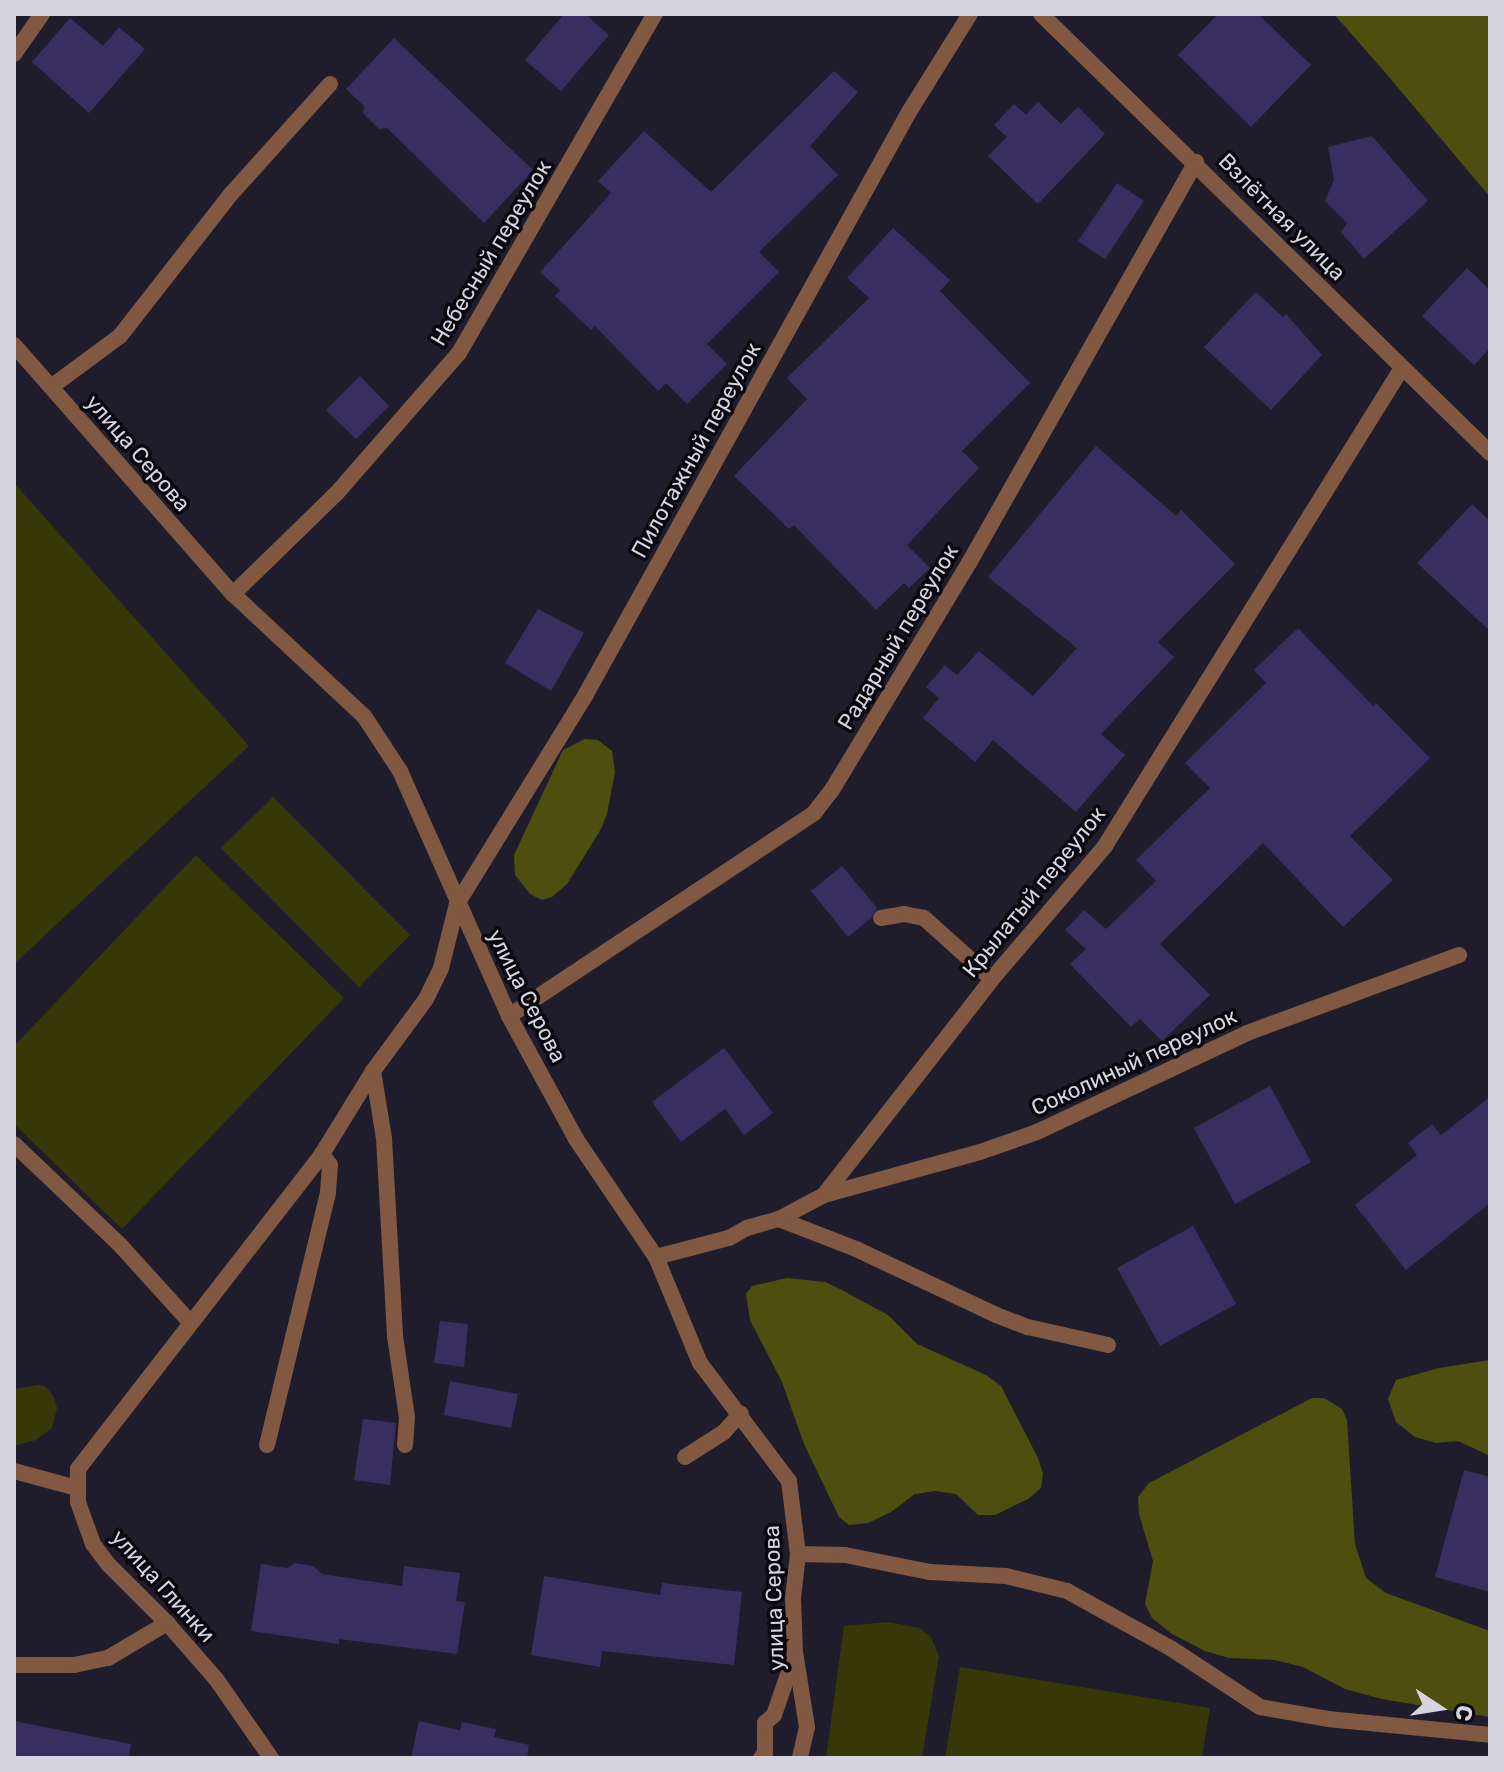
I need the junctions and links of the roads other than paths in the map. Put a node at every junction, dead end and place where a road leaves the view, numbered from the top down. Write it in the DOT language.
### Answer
graph roads {
  1 [pos="42,14"];
  2 [pos="655,14"];
  3 [pos="970,14"];
  4 [pos="1041,14"];
  5 [pos="14,54"];
  6 [pos="330,84"];
  7 [pos="1196,162"];
  8 [pos="14,345"];
  9 [pos="1402,368"];
  10 [pos="51,387"];
  11 [pos="1490,453"];
  12 [pos="233,594"];
  13 [pos="457,904"];
  14 [pos="881,918"];
  15 [pos="1459,955"];
  16 [pos="992,979"];
  17 [pos="509,1016"];
  18 [pos="373,1071"];
  19 [pos="14,1144"];
  20 [pos="322,1154"];
  21 [pos="824,1195"];
  22 [pos="779,1219"];
  23 [pos="656,1257"];
  24 [pos="190,1322"];
  25 [pos="1108,1345"];
  26 [pos="741,1413"];
  27 [pos="267,1445"];
  28 [pos="405,1445"];
  29 [pos="685,1457"];
  30 [pos="14,1471"];
  31 [pos="77,1488"];
  32 [pos="798,1554"];
  33 [pos="167,1623"];
  34 [pos="795,1652"];
  35 [pos="14,1665"];
  36 [pos="807,1727"];
  37 [pos="1490,1735"];
  38 [pos="271,1758"];
  39 [pos="761,1758"];
  40 [pos="800,1758"];
  41 [pos="808,1758"];
  1 -- 5 [label="lane"];
  2 -- 12 [label="lane, Небесный переулок"];
  3 -- 13 [label="lane, Пилотажный переулок"];
  4 -- 7 [label="lane, Взлётная улица"];
  6 -- 10 [label="lane"];
  7 -- 9 [label="lane, Взлётная улица"];
  7 -- 17 [label="lane, Радарный переулок"];
  8 -- 10 [label="lane, улица Серова"];
  9 -- 11 [label="lane, Взлётная улица"];
  9 -- 16 [label="lane, Крылатый переулок"];
  10 -- 12 [label="lane, улица Серова"];
  12 -- 13 [label="lane, улица Серова"];
  13 -- 17 [label="lane, улица Серова"];
  13 -- 18 [label="lane, Пилотажный переулок"];
  14 -- 16 [label="lane"];
  15 -- 21 [label="lane, Соколиный переулок"];
  16 -- 21 [label="lane, Крылатый переулок"];
  17 -- 23 [label="lane, улица Серова"];
  18 -- 20 [label="lane, Пилотажный переулок"];
  18 -- 28 [label="lane"];
  19 -- 24 [label="lane"];
  20 -- 24 [label="lane, Пилотажный переулок"];
  20 -- 27 [label="lane"];
  21 -- 22 [label="lane, Крылатый переулок"];
  22 -- 23 [label="lane, Крылатый переулок"];
  22 -- 25 [label="lane"];
  23 -- 26 [label="lane, улица Серова"];
  24 -- 31 [label="lane, Пилотажный переулок"];
  26 -- 29 [label="lane"];
  26 -- 32 [label="lane, улица Серова"];
  30 -- 31 [label="lane"];
  31 -- 33 [label="lane, улица Глинки"];
  32 -- 34 [label="lane, улица Серова"];
  32 -- 37 [label="lane"];
  33 -- 35 [label="lane"];
  33 -- 38 [label="lane, улица Глинки"];
  34 -- 36 [label="lane, улица Серова"];
  34 -- 39 [label="lane"];
  36 -- 40 [label="lane, улица Серова"];
  36 -- 41 [label="lane"];
}
